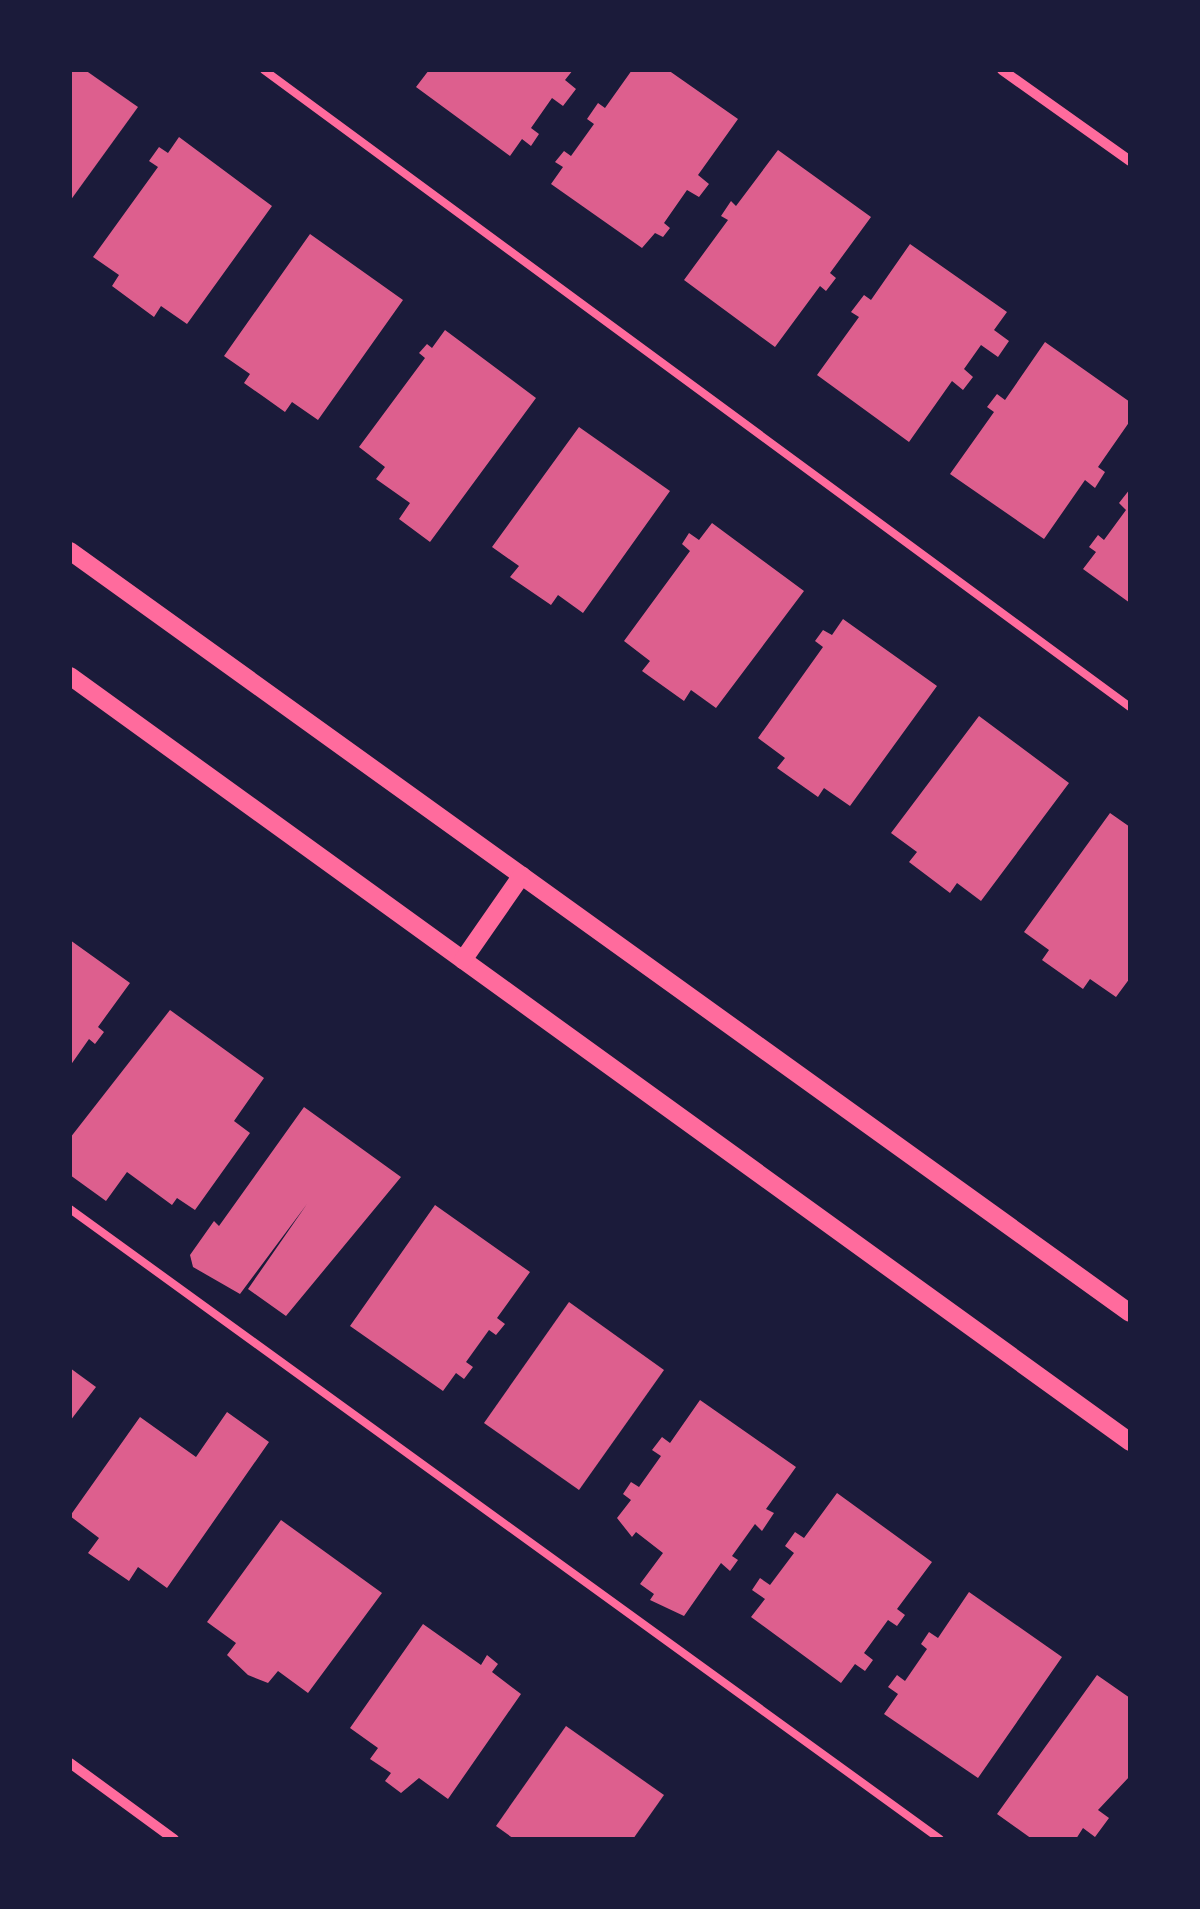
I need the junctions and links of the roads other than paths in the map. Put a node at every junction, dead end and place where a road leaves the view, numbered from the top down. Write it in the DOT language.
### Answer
graph roads {
  1 [pos="264,70"];
  2 [pos="1002,70"];
  3 [pos="1130,162"];
  4 [pos="70,550"];
  5 [pos="70,676"];
  6 [pos="1130,707"];
  7 [pos="522,876"];
  8 [pos="463,960"];
  9 [pos="70,1209"];
  10 [pos="1130,1313"];
  11 [pos="1130,1442"];
  12 [pos="70,1763"];
  13 [pos="174,1839"];
  14 [pos="940,1839"];
  1 -- 6 [label="lane"];
  2 -- 3 [label="street"];
  4 -- 7 [label="street"];
  5 -- 8 [label="street"];
  7 -- 8 [label="street"];
  7 -- 10 [label="street"];
  8 -- 11 [label="street"];
  9 -- 14 [label="lane"];
  12 -- 13 [label="street"];
}
